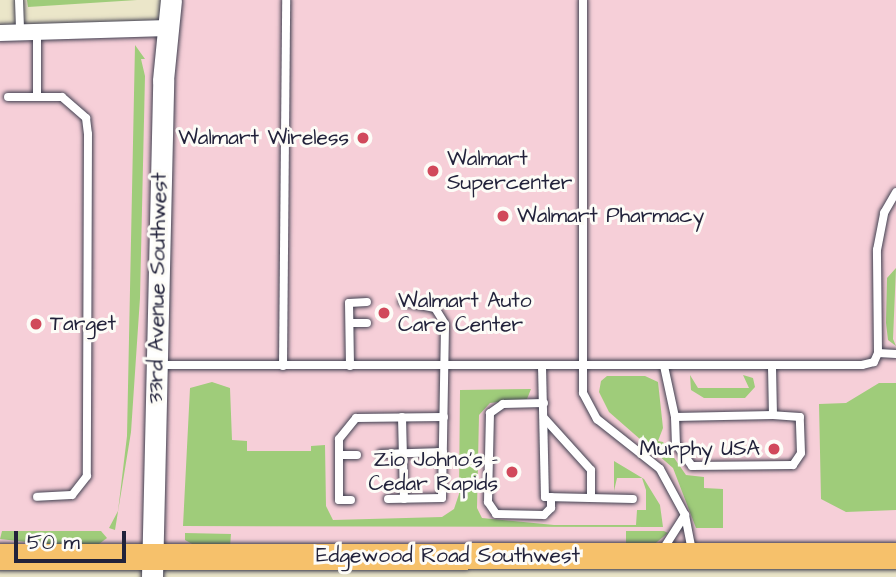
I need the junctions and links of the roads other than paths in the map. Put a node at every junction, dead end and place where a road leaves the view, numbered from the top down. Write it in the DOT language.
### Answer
graph roads {
  1 [pos="19,0"];
  2 [pos="171,0"];
  3 [pos="286,0"];
  4 [pos="583,0"];
  5 [pos="168,28"];
  6 [pos="20,32"];
  7 [pos="37,32"];
  8 [pos="0,33"];
  9 [pos="8,97"];
  10 [pos="37,97"];
  11 [pos="896,192"];
  12 [pos="367,302"];
  13 [pos="403,302"];
  14 [pos="350,323"];
  15 [pos="367,323"];
  16 [pos="877,354"];
  17 [pos="896,354"];
  18 [pos="157,365"];
  19 [pos="283,366"];
  20 [pos="351,366"];
  21 [pos="445,366"];
  22 [pos="542,366"];
  23 [pos="583,366"];
  24 [pos="664,366"];
  25 [pos="772,366"];
  26 [pos="544,403"];
  27 [pos="773,415"];
  28 [pos="675,416"];
  29 [pos="444,417"];
  30 [pos="402,418"];
  31 [pos="544,418"];
  32 [pos="443,452"];
  33 [pos="381,454"];
  34 [pos="403,454"];
  35 [pos="339,455"];
  36 [pos="357,455"];
  37 [pos="37,497"];
  38 [pos="551,497"];
  39 [pos="591,498"];
  40 [pos="387,499"];
  41 [pos="404,499"];
  42 [pos="633,499"];
  43 [pos="351,500"];
  44 [pos="685,515"];
  45 [pos="896,555"];
  46 [pos="659,556"];
  47 [pos="692,556"];
  48 [pos="0,557"];
  49 [pos="152,567"];
  50 [pos="578,577"];
  1 -- 6 [label="lane"];
  2 -- 5 [label="street, 33rd Avenue Southwest"];
  3 -- 19 [label="lane"];
  4 -- 23 [label="lane"];
  5 -- 7 [label="street"];
  5 -- 18 [label="street, 33rd Avenue Southwest"];
  6 -- 7 [label="street"];
  6 -- 8 [label="street"];
  7 -- 10 [label="lane"];
  9 -- 10 [label="lane"];
  10 -- 37 [label="lane"];
  11 -- 16 [label="lane"];
  12 -- 14 [label="lane"];
  13 -- 21 [label="lane"];
  14 -- 15 [label="lane"];
  14 -- 20 [label="lane"];
  16 -- 17 [label="lane"];
  16 -- 25 [label="lane"];
  18 -- 19 [label="lane"];
  18 -- 49 [label="street, 33rd Avenue Southwest"];
  19 -- 20 [label="lane"];
  20 -- 21 [label="lane"];
  21 -- 22 [label="lane"];
  21 -- 29 [label="lane"];
  22 -- 23 [label="lane"];
  22 -- 26 [label="lane"];
  23 -- 24 [label="lane"];
  23 -- 44 [label="lane"];
  24 -- 25 [label="lane"];
  24 -- 28 [label="lane"];
  25 -- 27 [label="lane"];
  26 -- 31 [label="lane"];
  26 -- 38 [label="lane"];
  27 -- 28 [label="lane"];
  27 -- 28 [label="lane"];
  29 -- 30 [label="lane"];
  29 -- 32 [label="lane"];
  30 -- 34 [label="lane"];
  30 -- 35 [label="lane"];
  31 -- 38 [label="lane"];
  31 -- 39 [label="lane"];
  32 -- 34 [label="lane"];
  32 -- 41 [label="lane"];
  33 -- 34 [label="lane"];
  34 -- 41 [label="lane"];
  35 -- 36 [label="lane"];
  35 -- 43 [label="lane"];
  38 -- 39 [label="lane"];
  39 -- 42 [label="lane"];
  40 -- 41 [label="lane"];
  44 -- 46 [label="lane"];
  44 -- 47 [label="lane"];
  45 -- 47 [label="main road, Edgewood Road Southwest"];
  46 -- 47 [label="main road, Edgewood Road Southwest"];
  46 -- 49 [label="main road, Edgewood Road Southwest"];
  47 -- 50 [label="main road"];
  48 -- 49 [label="main road, Edgewood Road Southwest"];
}
